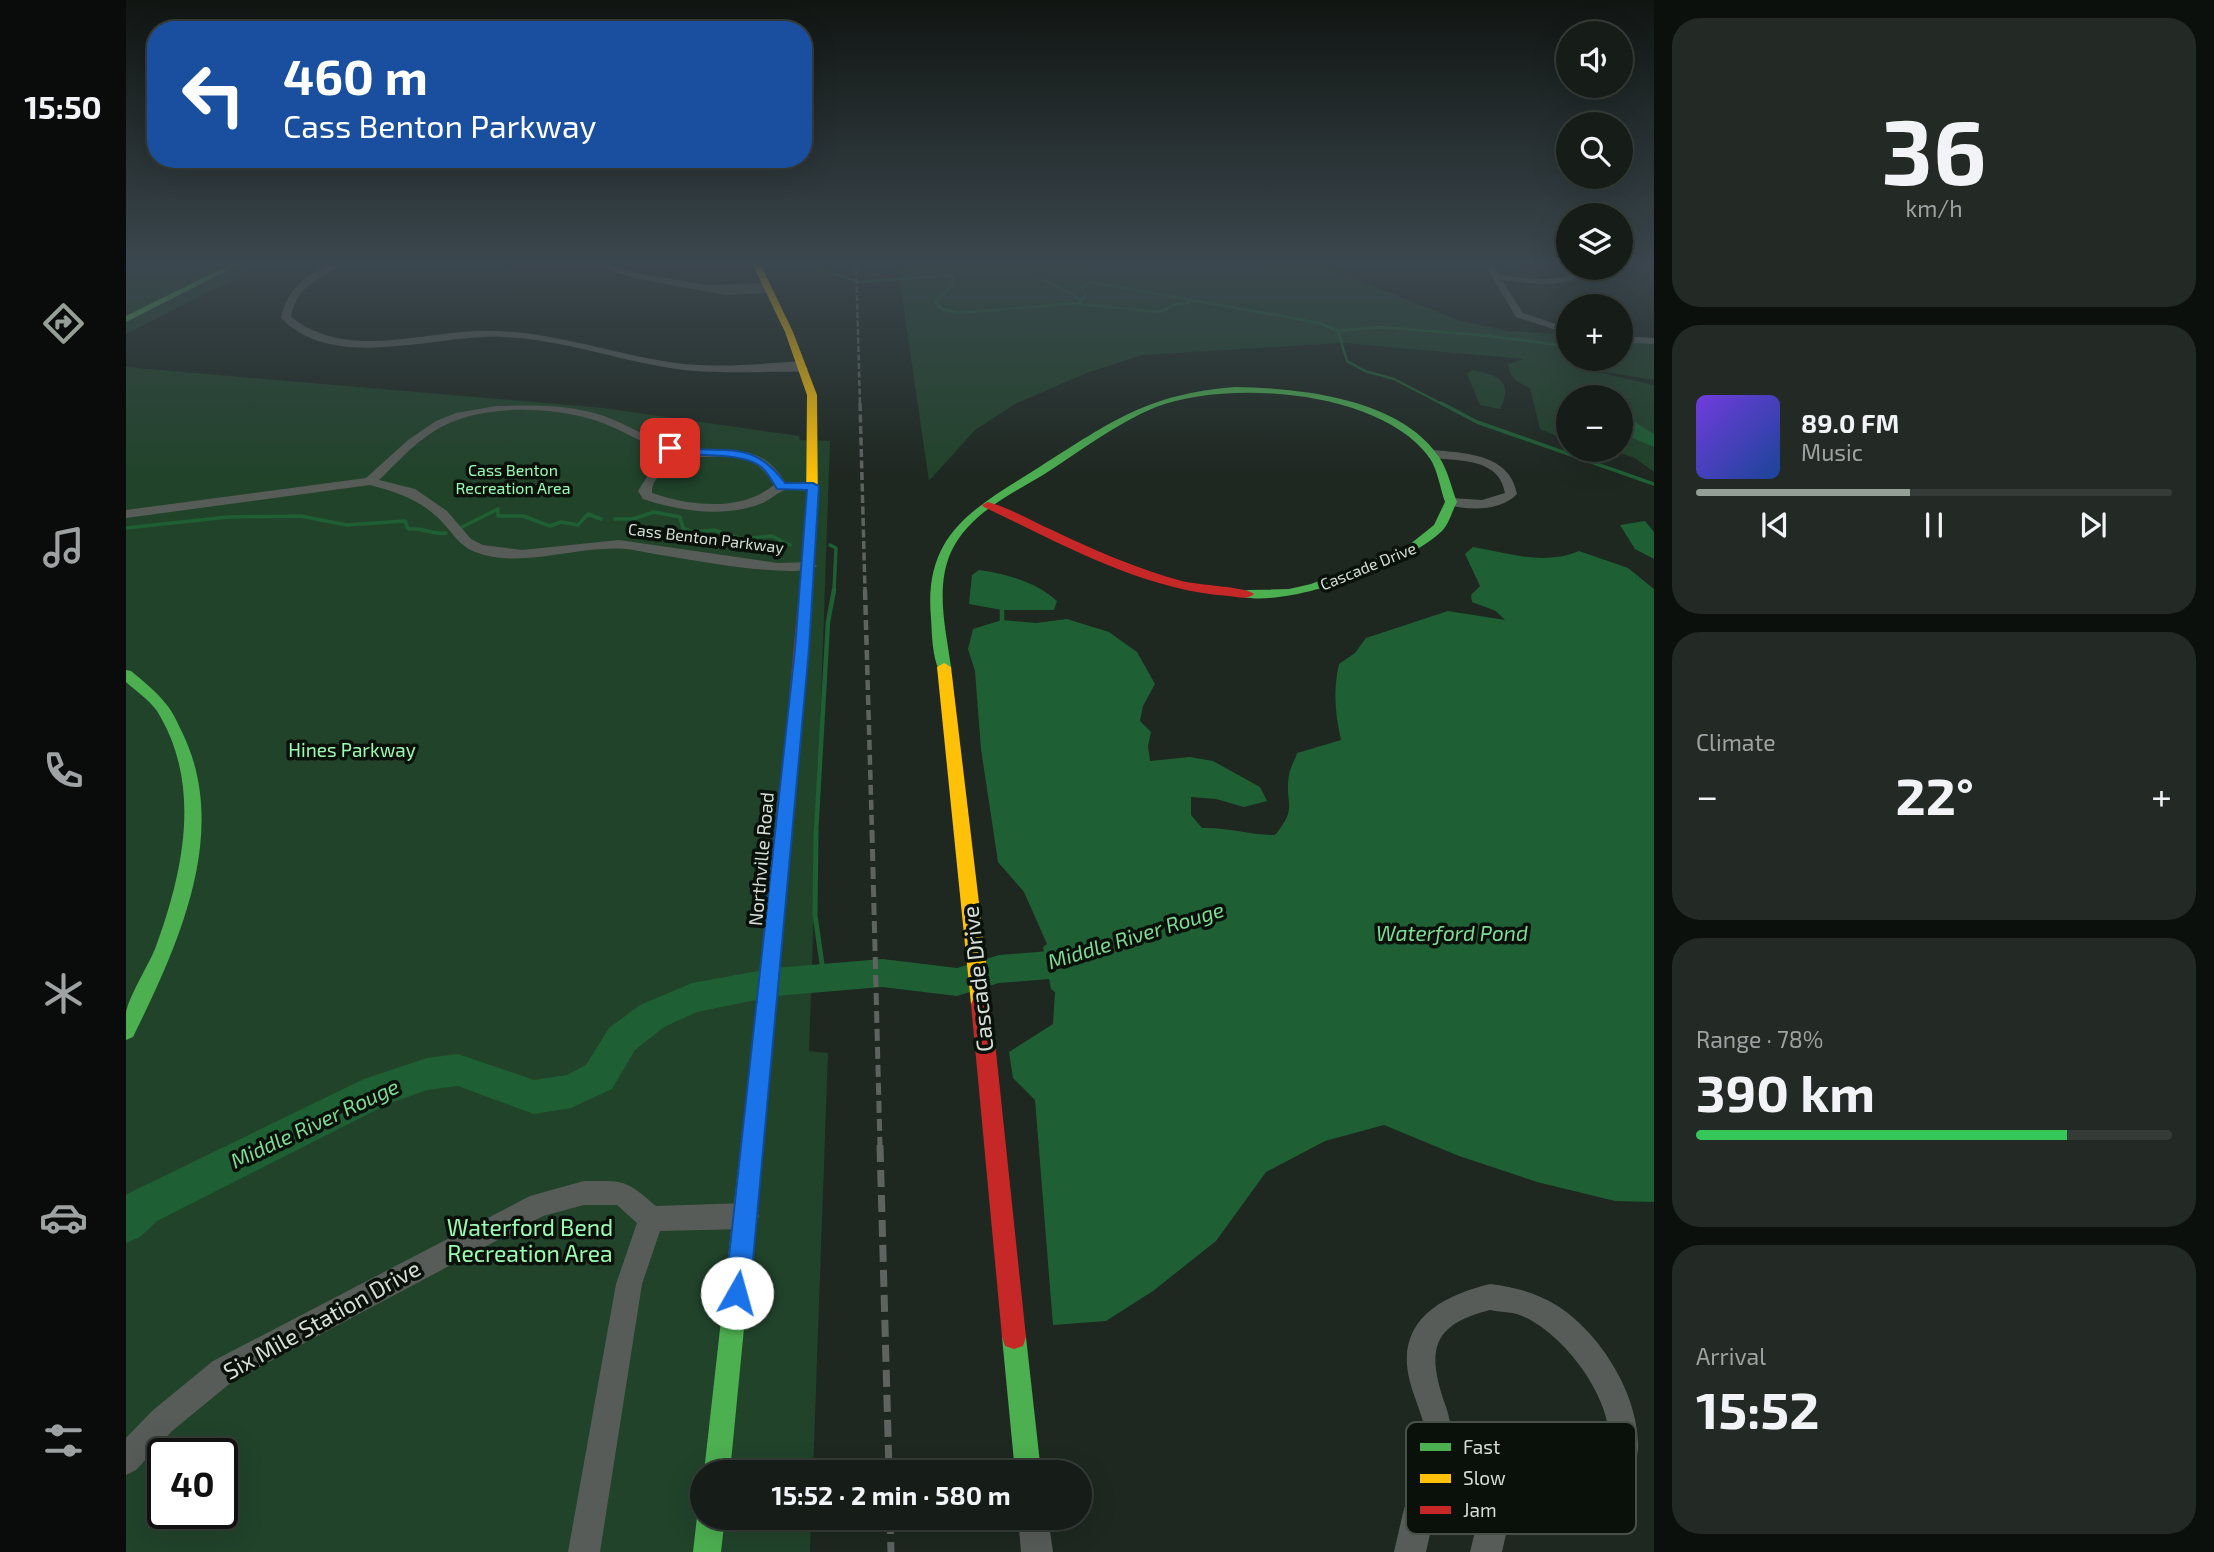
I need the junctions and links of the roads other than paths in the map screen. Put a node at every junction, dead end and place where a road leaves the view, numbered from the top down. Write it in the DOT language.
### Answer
graph roads {
  1 [pos="311,333"];
  2 [pos="790,333"];
  3 [pos="1633,340"];
  4 [pos="1654,341"];
  5 [pos="802,367"];
  6 [pos="694,453"];
  7 [pos="1432,454"];
  8 [pos="370,481"];
  9 [pos="781,486"];
  10 [pos="813,486"];
  11 [pos="1451,502"];
  12 [pos="988,505"];
  13 [pos="126,514"];
  14 [pos="810,566"];
  15 [pos="126,674"];
  16 [pos="126,1031"];
  17 [pos="746,1216"];
  18 [pos="651,1219"];
  19 [pos="1435,1422"];
  20 [pos="1618,1422"];
  21 [pos="126,1460"];
  22 [pos="718,1460"];
  23 [pos="1027,1460"];
  24 [pos="710,1530"];
  25 [pos="1034,1530"];
  26 [pos="1414,1534"];
  27 [pos="1490,1534"];
  28 [pos="584,1552"];
  29 [pos="707,1552"];
  30 [pos="1037,1552"];
  31 [pos="1410,1552"];
  32 [pos="1486,1552"];
  1 -- 5 [label="street"];
  2 -- 5 [label="street, Northville Road"];
  3 -- 4 [label="street"];
  5 -- 10 [label="street, Northville Road"];
  6 -- 8 [label="street"];
  6 -- 9 [label="street"];
  6 -- 9 [label="street"];
  7 -- 11 [label="street"];
  7 -- 11 [label="street"];
  7 -- 12 [label="street, Cascade Drive"];
  8 -- 13 [label="street, Cass Benton Parkway"];
  8 -- 14 [label="street, Cass Benton Parkway"];
  9 -- 10 [label="street"];
  10 -- 14 [label="street, Northville Road"];
  11 -- 12 [label="street, Cascade Drive"];
  12 -- 23 [label="street, Cascade Drive"];
  14 -- 17 [label="street, Northville Road"];
  15 -- 16 [label="street"];
  17 -- 18 [label="street"];
  17 -- 22 [label="street, Northville Road"];
  18 -- 21 [label="street, Six Mile Station Drive"];
  18 -- 28 [label="street"];
  19 -- 20 [label="street"];
  24 -- 29 [label="street"];
  25 -- 30 [label="street"];
  26 -- 31 [label="street"];
  27 -- 32 [label="street"];
}
